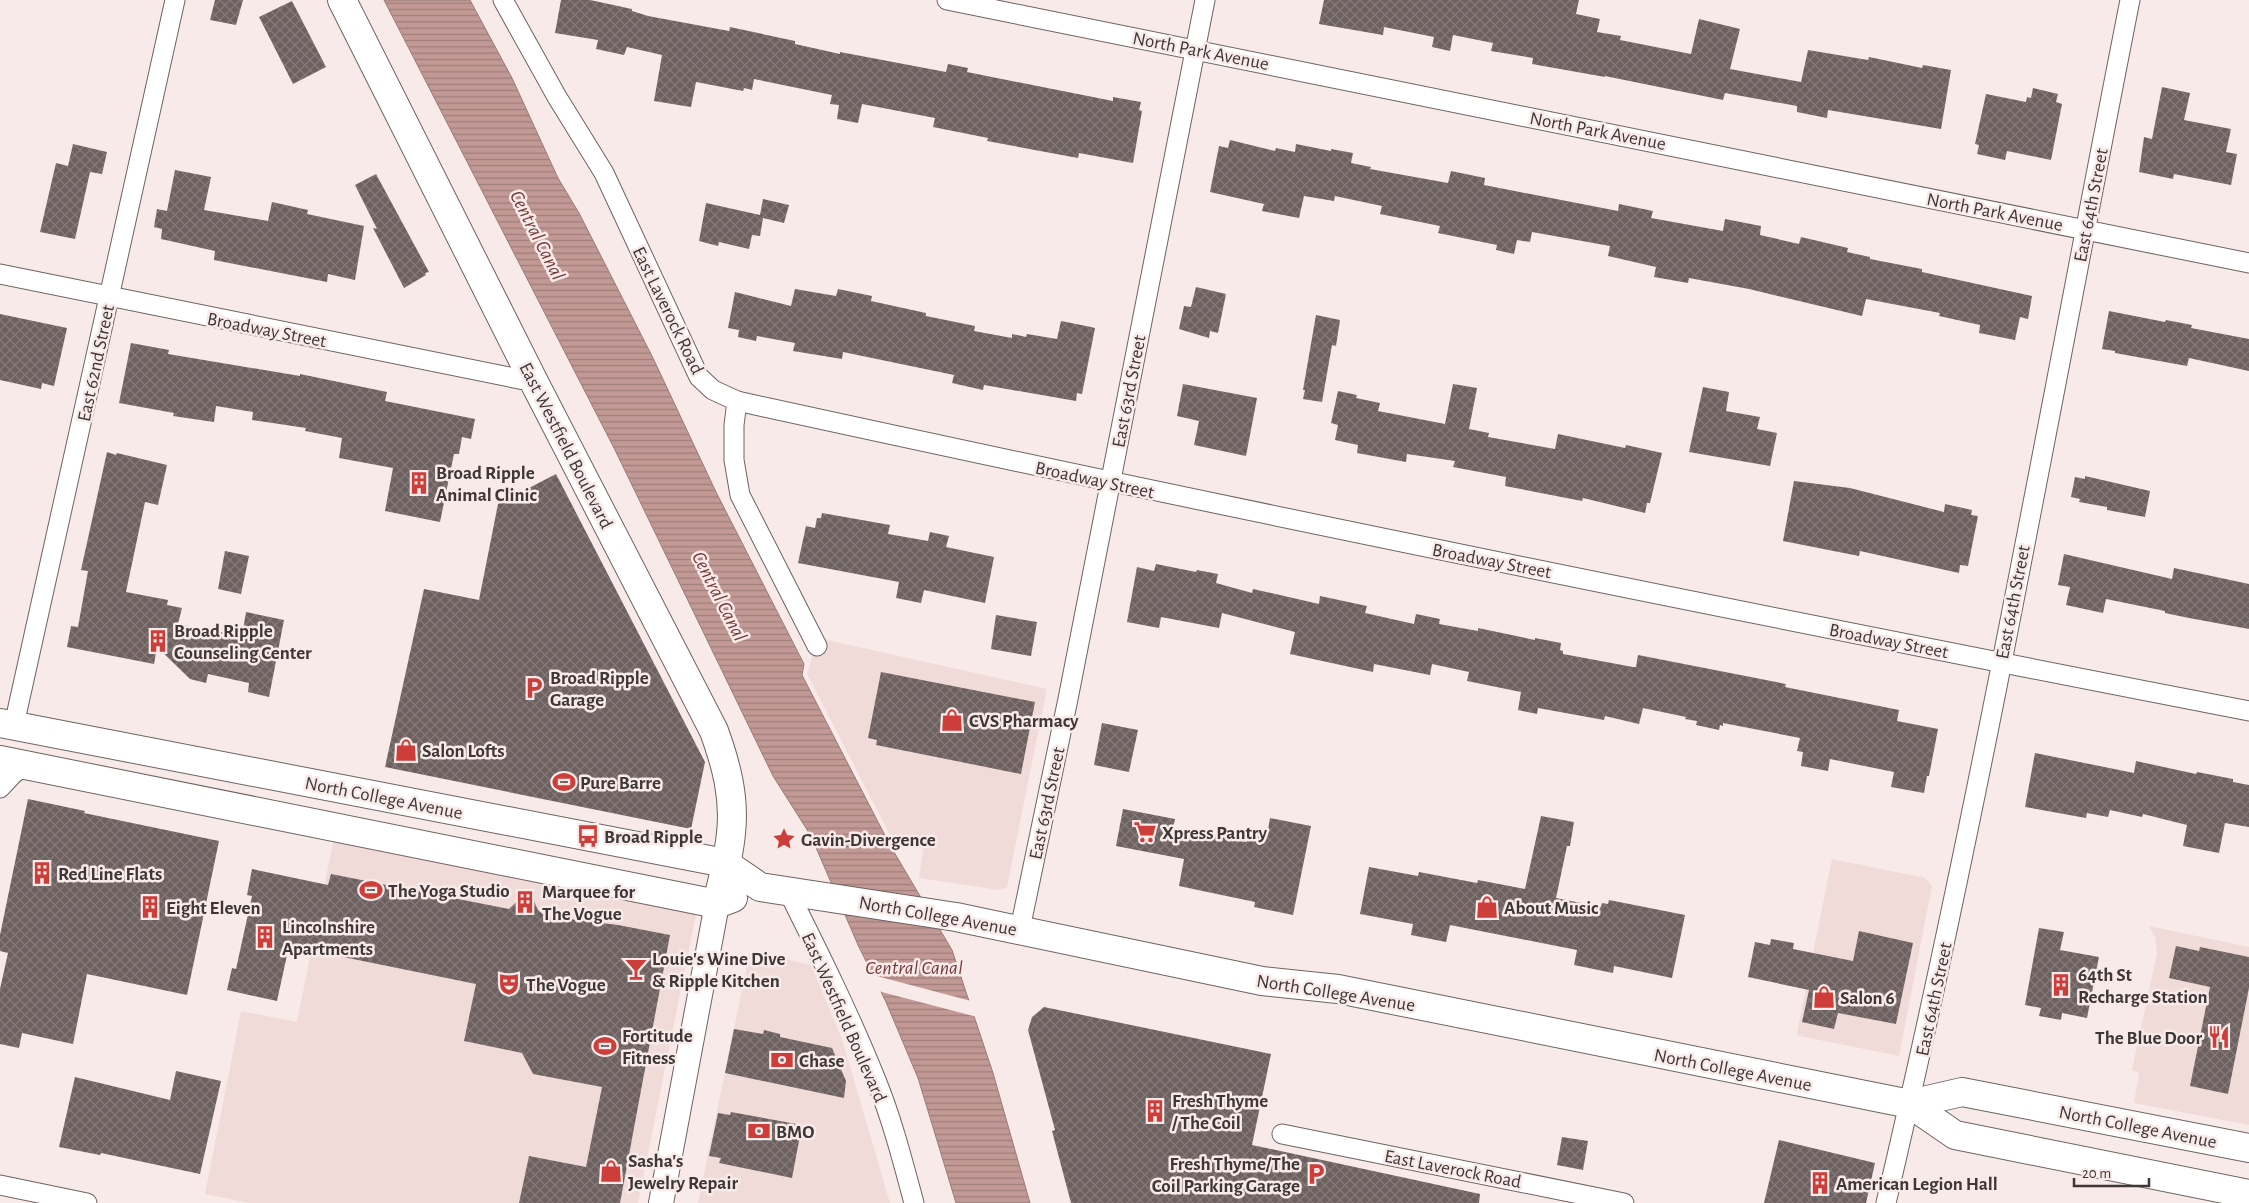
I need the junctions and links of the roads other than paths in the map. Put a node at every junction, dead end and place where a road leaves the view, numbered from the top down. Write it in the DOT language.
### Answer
graph roads {
  1 [pos="175,0"];
  2 [pos="342,0"];
  3 [pos="503,0"];
  4 [pos="947,0"];
  5 [pos="1205,0"];
  6 [pos="2130,0"];
  7 [pos="1195,49"];
  8 [pos="2085,229"];
  9 [pos="2249,263"];
  10 [pos="0,274"];
  11 [pos="109,297"];
  12 [pos="534,382"];
  13 [pos="737,401"];
  14 [pos="1110,483"];
  15 [pos="817,646"];
  16 [pos="2000,662"];
  17 [pos="2249,711"];
  18 [pos="7,724"];
  19 [pos="13,762"];
  20 [pos="0,786"];
  21 [pos="725,862"];
  22 [pos="760,887"];
  23 [pos="798,892"];
  24 [pos="717,904"];
  25 [pos="1020,929"];
  26 [pos="1910,1104"];
  27 [pos="1282,1134"];
  28 [pos="2249,1148"];
  29 [pos="0,1185"];
  30 [pos="2249,1194"];
  31 [pos="87,1203"];
  32 [pos="661,1203"];
  33 [pos="914,1203"];
  34 [pos="1624,1203"];
  35 [pos="1886,1203"];
  1 -- 11 [label="street, East 62nd Street"];
  2 -- 12 [label="main road, East Westfield Boulevard"];
  3 -- 13 [label="street, East Laverock Road"];
  4 -- 7 [label="street, North Park Avenue"];
  5 -- 7 [label="street, East 63rd Street"];
  6 -- 8 [label="street, East 64th Street"];
  7 -- 8 [label="street, North Park Avenue"];
  7 -- 14 [label="street, East 63rd Street"];
  8 -- 9 [label="street, North Park Avenue"];
  8 -- 16 [label="street, East 64th Street"];
  10 -- 11 [label="street, Broadway Street"];
  11 -- 12 [label="street, Broadway Street"];
  11 -- 18 [label="street, East 62nd Street"];
  12 -- 21 [label="main road, East Westfield Boulevard"];
  13 -- 14 [label="street, Broadway Street"];
  13 -- 15 [label="street"];
  14 -- 16 [label="street, Broadway Street"];
  14 -- 25 [label="street, East 63rd Street"];
  16 -- 17 [label="street, Broadway Street"];
  16 -- 26 [label="street, East 64th Street"];
  18 -- 21 [label="main road, North College Avenue"];
  19 -- 20 [label="street"];
  19 -- 24 [label="main road, North College Avenue"];
  21 -- 22 [label="main road, North College Avenue"];
  21 -- 24 [label="main road, East Westfield Boulevard"];
  22 -- 23 [label="main road, North College Avenue"];
  22 -- 24 [label="main road, North College Avenue"];
  23 -- 25 [label="main road, North College Avenue"];
  23 -- 33 [label="street, East Westfield Boulevard"];
  24 -- 32 [label="street"];
  25 -- 26 [label="main road, North College Avenue"];
  26 -- 28 [label="main road, North College Avenue"];
  26 -- 30 [label="main road, North College Avenue"];
  26 -- 35 [label="street, East 64th Street"];
  27 -- 34 [label="street, East Laverock Road"];
  29 -- 31 [label="street"];
}
